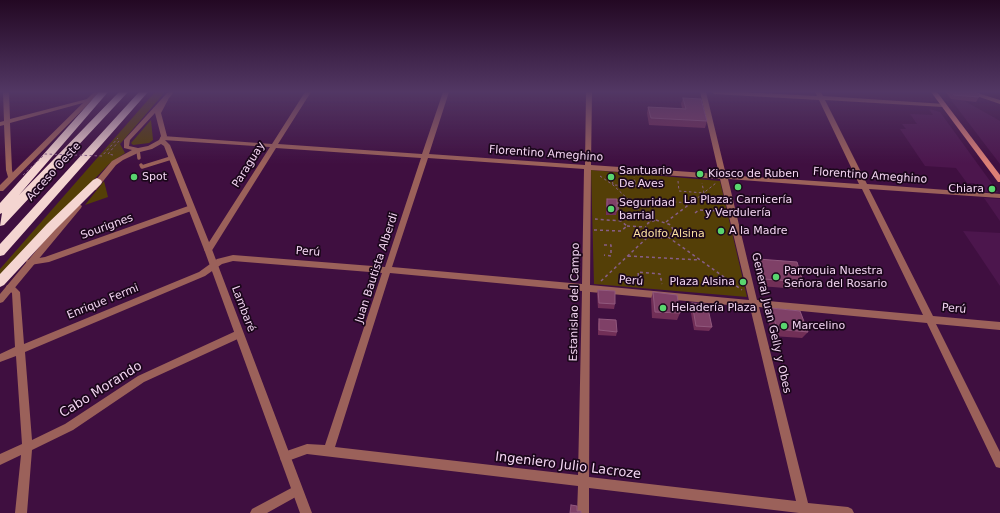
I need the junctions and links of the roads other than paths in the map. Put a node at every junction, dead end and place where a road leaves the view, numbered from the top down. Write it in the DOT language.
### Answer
graph roads {
  1 [pos="31,116"];
  2 [pos="73,116"];
  3 [pos="83,116"];
  4 [pos="101,116"];
  5 [pos="122,116"];
  6 [pos="149,116"];
  7 [pos="159,116"];
  8 [pos="293,116"];
  9 [pos="438,116"];
  10 [pos="589,116"];
  11 [pos="709,116"];
  12 [pos="829,116"];
  13 [pos="951,116"];
  14 [pos="3,123"];
  15 [pos="162,140"];
  16 [pos="274,145"];
  17 [pos="138,150"];
  18 [pos="425,156"];
  19 [pos="139,158"];
  20 [pos="172,158"];
  21 [pos="141,165"];
  22 [pos="588,168"];
  23 [pos="11,177"];
  24 [pos="724,177"];
  25 [pos="1000,180"];
  26 [pos="97,182"];
  27 [pos="864,187"];
  28 [pos="0,189"];
  29 [pos="1000,196"];
  30 [pos="191,208"];
  31 [pos="0,210"];
  32 [pos="0,222"];
  33 [pos="208,250"];
  34 [pos="0,252"];
  35 [pos="30,262"];
  36 [pos="213,265"];
  37 [pos="388,270"];
  38 [pos="5,285"];
  39 [pos="587,289"];
  40 [pos="0,300"];
  41 [pos="753,303"];
  42 [pos="929,319"];
  43 [pos="1000,326"];
  44 [pos="239,334"];
  45 [pos="21,348"];
  46 [pos="0,358"];
  47 [pos="27,448"];
  48 [pos="328,451"];
  49 [pos="285,457"];
  50 [pos="0,460"];
  51 [pos="1000,463"];
  52 [pos="584,482"];
  53 [pos="297,490"];
  54 [pos="804,510"];
  55 [pos="21,513"];
  56 [pos="256,513"];
  57 [pos="306,513"];
  58 [pos="583,513"];
  59 [pos="848,513"];
  1 -- 14 [label="street"];
  2 -- 23 [label="street"];
  3 -- 31 [label="highway"];
  4 -- 32 [label="highway, Acceso Oeste"];
  5 -- 34 [label="highway, Acceso Oeste"];
  6 -- 17 [label="street"];
  7 -- 15 [label="street, Lambaré"];
  8 -- 16 [label="street, Paraguay"];
  9 -- 18 [label="street, Juan Bautista Alberdi"];
  10 -- 22 [label="street, Estanislao del Campo"];
  11 -- 24 [label="street, General Juan Gelly y Obes"];
  12 -- 27 [label="street"];
  13 -- 25 [label="main road"];
  14 -- 23 [label="street"];
  15 -- 16 [label="street, Florentino Ameghino"];
  15 -- 17 [label="street"];
  15 -- 20 [label="street, Lambaré"];
  16 -- 18 [label="street, Florentino Ameghino"];
  16 -- 33 [label="street, Paraguay"];
  17 -- 19 [label="lane"];
  17 -- 26 [label="street"];
  18 -- 22 [label="street, Florentino Ameghino"];
  18 -- 37 [label="street, Juan Bautista Alberdi"];
  20 -- 21 [label="lane"];
  20 -- 30 [label="street, Lambaré"];
  22 -- 24 [label="street, Florentino Ameghino"];
  22 -- 39 [label="street, Estanislao del Campo"];
  23 -- 28 [label="street"];
  24 -- 27 [label="street, Florentino Ameghino"];
  24 -- 41 [label="street, General Juan Gelly y Obes"];
  26 -- 35 [label="street"];
  26 -- 38 [label="highway"];
  27 -- 29 [label="street, Florentino Ameghino"];
  27 -- 42 [label="street"];
  30 -- 33 [label="street, Lambaré"];
  30 -- 35 [label="street, Sourignes"];
  33 -- 36 [label="street, Lambaré"];
  35 -- 38 [label="street"];
  36 -- 37 [label="street, Perú"];
  36 -- 44 [label="street, Lambaré"];
  36 -- 45 [label="street, Enrique Fermi"];
  37 -- 39 [label="street, Perú"];
  37 -- 48 [label="street, Juan Bautista Alberdi"];
  38 -- 40 [label="street"];
  38 -- 45 [label="street"];
  39 -- 41 [label="street, Perú"];
  39 -- 52 [label="street, Estanislao del Campo"];
  41 -- 42 [label="street, Perú"];
  41 -- 54 [label="street, General Juan Gelly y Obes"];
  42 -- 43 [label="street, Perú"];
  42 -- 51 [label="street"];
  44 -- 47 [label="street, Cabo Morando"];
  44 -- 49 [label="street, Lambaré"];
  45 -- 46 [label="street, Enrique Fermi"];
  45 -- 47 [label="street"];
  47 -- 50 [label="street, Cabo Morando"];
  47 -- 55 [label="street"];
  48 -- 49 [label="street, Ingeniero Julio Lacroze"];
  48 -- 52 [label="street, Ingeniero Julio Lacroze"];
  49 -- 53 [label="street, Lambaré"];
  52 -- 54 [label="street, Ingeniero Julio Lacroze"];
  52 -- 58 [label="street, Estanislao del Campo"];
  53 -- 56 [label="street"];
  53 -- 57 [label="street, Lambaré"];
  54 -- 59 [label="street, Ingeniero Julio Lacroze"];
}
